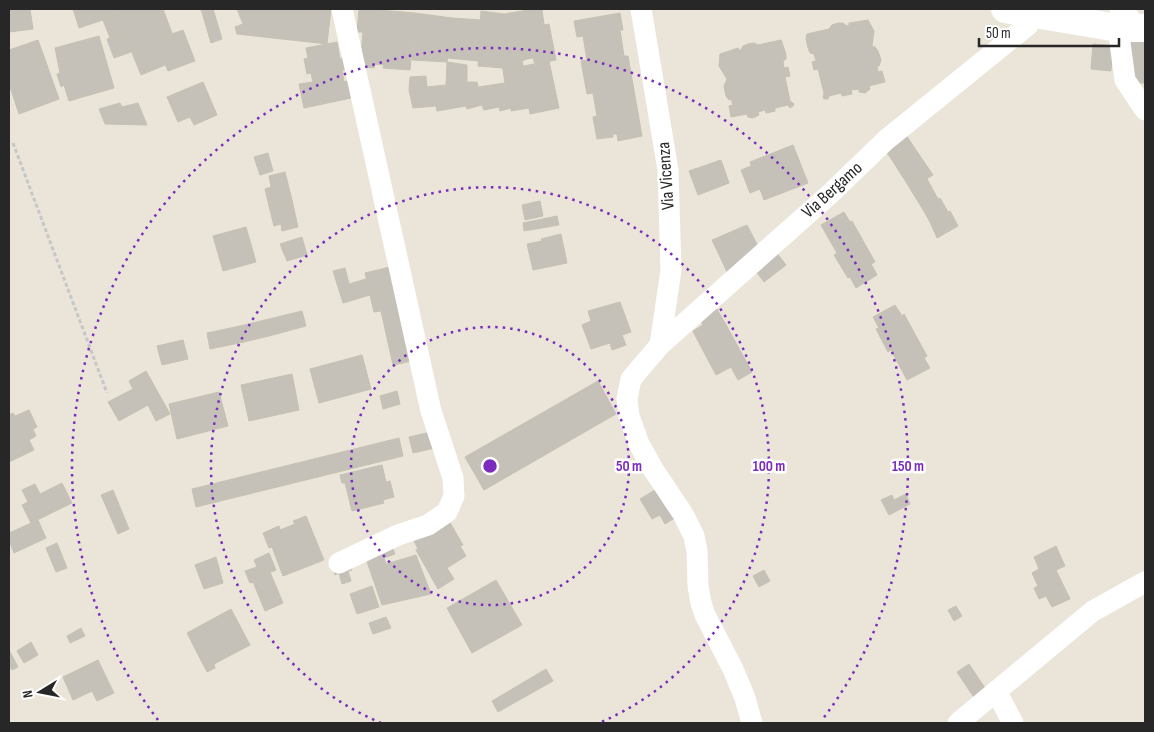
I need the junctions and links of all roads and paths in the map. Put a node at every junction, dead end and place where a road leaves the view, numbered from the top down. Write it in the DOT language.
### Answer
graph roads {
  1 [pos="342,9"];
  2 [pos="641,9"];
  3 [pos="1005,9"];
  4 [pos="1031,13"];
  5 [pos="1079,14"];
  6 [pos="1130,23"];
  7 [pos="1145,110"];
  8 [pos="13,143"];
  9 [pos="660,345"];
  10 [pos="107,392"];
  11 [pos="339,563"];
  12 [pos="1145,582"];
  13 [pos="996,691"];
  14 [pos="752,723"];
  15 [pos="958,723"];
  16 [pos="1014,723"];
  1 -- 11 [label="street"];
  2 -- 9 [label="street, Via Vicenza"];
  3 -- 4 [label="street"];
  4 -- 5 [label="street"];
  4 -- 9 [label="street, Via Bergamo"];
  5 -- 6 [label="street"];
  6 -- 7 [label="street"];
  8 -- 10 [label="path"];
  9 -- 14 [label="street, Via Bergamo"];
  12 -- 13 [label="street"];
  13 -- 15 [label="street"];
  13 -- 16 [label="street"];
}
